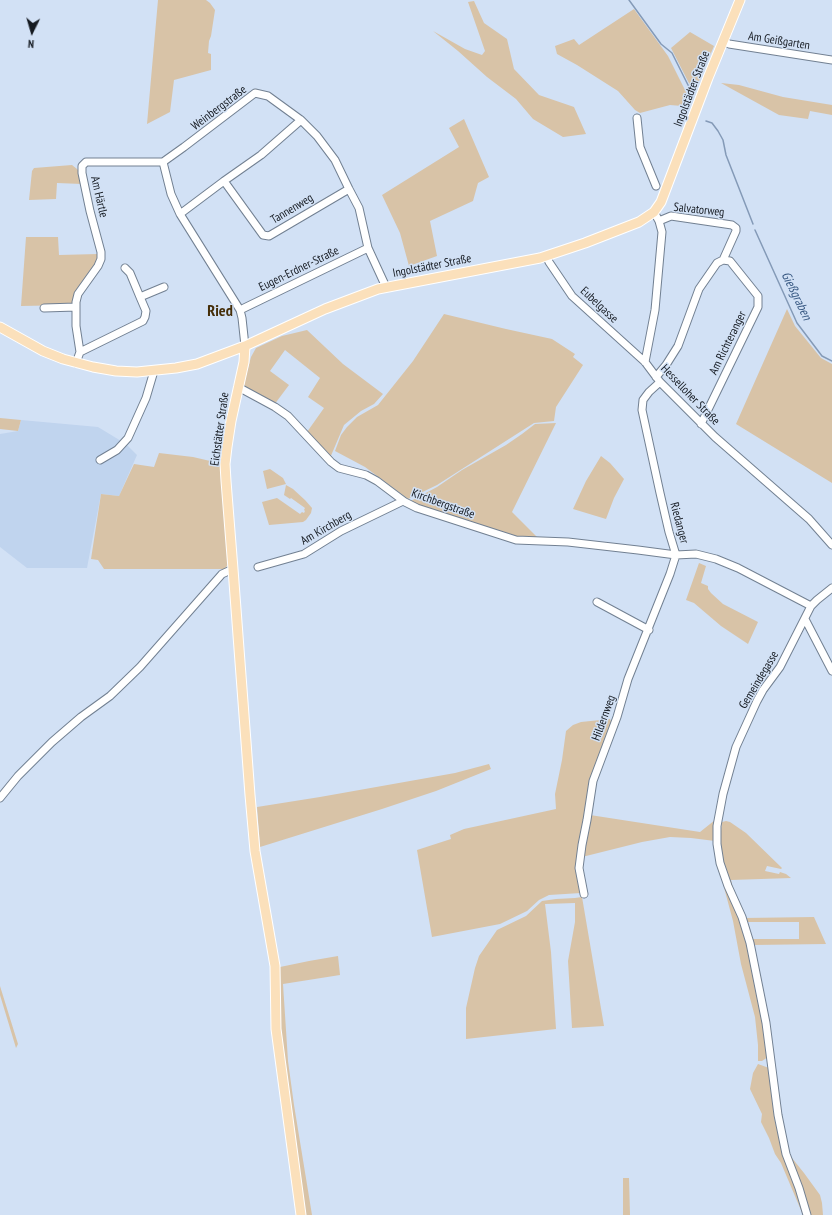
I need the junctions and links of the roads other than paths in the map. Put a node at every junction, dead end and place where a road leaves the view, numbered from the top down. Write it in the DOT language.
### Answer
graph roads {
  1 [pos="740,0"];
  2 [pos="724,41"];
  3 [pos="832,60"];
  4 [pos="638,118"];
  5 [pos="301,120"];
  6 [pos="163,162"];
  7 [pos="224,181"];
  8 [pos="656,186"];
  9 [pos="349,189"];
  10 [pos="654,212"];
  11 [pos="180,214"];
  12 [pos="659,221"];
  13 [pos="368,248"];
  14 [pos="546,256"];
  15 [pos="723,260"];
  16 [pos="125,268"];
  17 [pos="164,287"];
  18 [pos="386,287"];
  19 [pos="140,296"];
  20 [pos="76,307"];
  21 [pos="44,308"];
  22 [pos="240,310"];
  23 [pos="0,327"];
  24 [pos="245,346"];
  25 [pos="80,352"];
  26 [pos="645,362"];
  27 [pos="76,363"];
  28 [pos="154,371"];
  29 [pos="658,380"];
  30 [pos="238,387"];
  31 [pos="701,424"];
  32 [pos="100,460"];
  33 [pos="404,501"];
  34 [pos="832,545"];
  35 [pos="676,555"];
  36 [pos="258,567"];
  37 [pos="233,569"];
  38 [pos="832,588"];
  39 [pos="597,602"];
  40 [pos="811,606"];
  41 [pos="805,619"];
  42 [pos="649,630"];
  43 [pos="832,671"];
  44 [pos="0,798"];
  45 [pos="584,894"];
  46 [pos="301,1215"];
  47 [pos="807,1215"];
  1 -- 2 [label="main road, Ingolstädter Straße"];
  2 -- 3 [label="street, Am Geißgarten"];
  2 -- 10 [label="main road, Ingolstädter Straße"];
  4 -- 8 [label="street"];
  5 -- 6 [label="street, Weinbergstraße"];
  5 -- 7 [label="street"];
  5 -- 9 [label="street, Weinbergstraße"];
  6 -- 11 [label="street"];
  6 -- 20 [label="street, Am Härtle"];
  7 -- 9 [label="street, Tannenweg"];
  7 -- 11 [label="street"];
  9 -- 13 [label="street, Weinbergstraße"];
  10 -- 12 [label="street, Hesselloher Straße"];
  10 -- 14 [label="main road, Ingolstädter Straße"];
  11 -- 22 [label="street"];
  12 -- 15 [label="street, Salvatorweg"];
  12 -- 26 [label="street, Hesselloher Straße"];
  13 -- 18 [label="street, Weinbergstraße"];
  13 -- 22 [label="street, Eugen-Erdner-Straße"];
  14 -- 18 [label="main road, Ingolstädter Straße"];
  14 -- 26 [label="street, Eubelgasse"];
  15 -- 29 [label="street"];
  15 -- 31 [label="street, Am Richteranger"];
  16 -- 19 [label="street"];
  17 -- 19 [label="street"];
  18 -- 24 [label="main road, Ingolstädter Straße"];
  19 -- 25 [label="street"];
  20 -- 21 [label="street"];
  20 -- 25 [label="street, Am Härtle"];
  22 -- 24 [label="street"];
  23 -- 27 [label="main road, Ingolstädter Straße"];
  24 -- 28 [label="main road, Ingolstädter Straße"];
  24 -- 30 [label="main road, Eichstätter Straße"];
  25 -- 27 [label="street, Am Härtle"];
  26 -- 29 [label="street, Hesselloher Straße"];
  27 -- 28 [label="main road, Ingolstädter Straße"];
  28 -- 32 [label="street"];
  29 -- 31 [label="street, Hesselloher Straße"];
  29 -- 35 [label="street, Riedanger"];
  30 -- 33 [label="street, Kirchbergstraße"];
  30 -- 37 [label="main road, Eichstätter Straße"];
  31 -- 34 [label="street, Hesselloher Straße"];
  33 -- 35 [label="street, Kirchbergstraße"];
  33 -- 36 [label="street, Am Kirchberg"];
  35 -- 40 [label="street, Riedanger"];
  35 -- 42 [label="street, Hildernweg"];
  37 -- 44 [label="street"];
  37 -- 46 [label="main road, Eichstätter Straße"];
  38 -- 40 [label="street, Gemeindegasse"];
  39 -- 42 [label="street"];
  40 -- 41 [label="street, Gemeindegasse"];
  41 -- 43 [label="street"];
  41 -- 47 [label="street, Gemeindegasse"];
  42 -- 45 [label="street, Hildernweg"];
}
